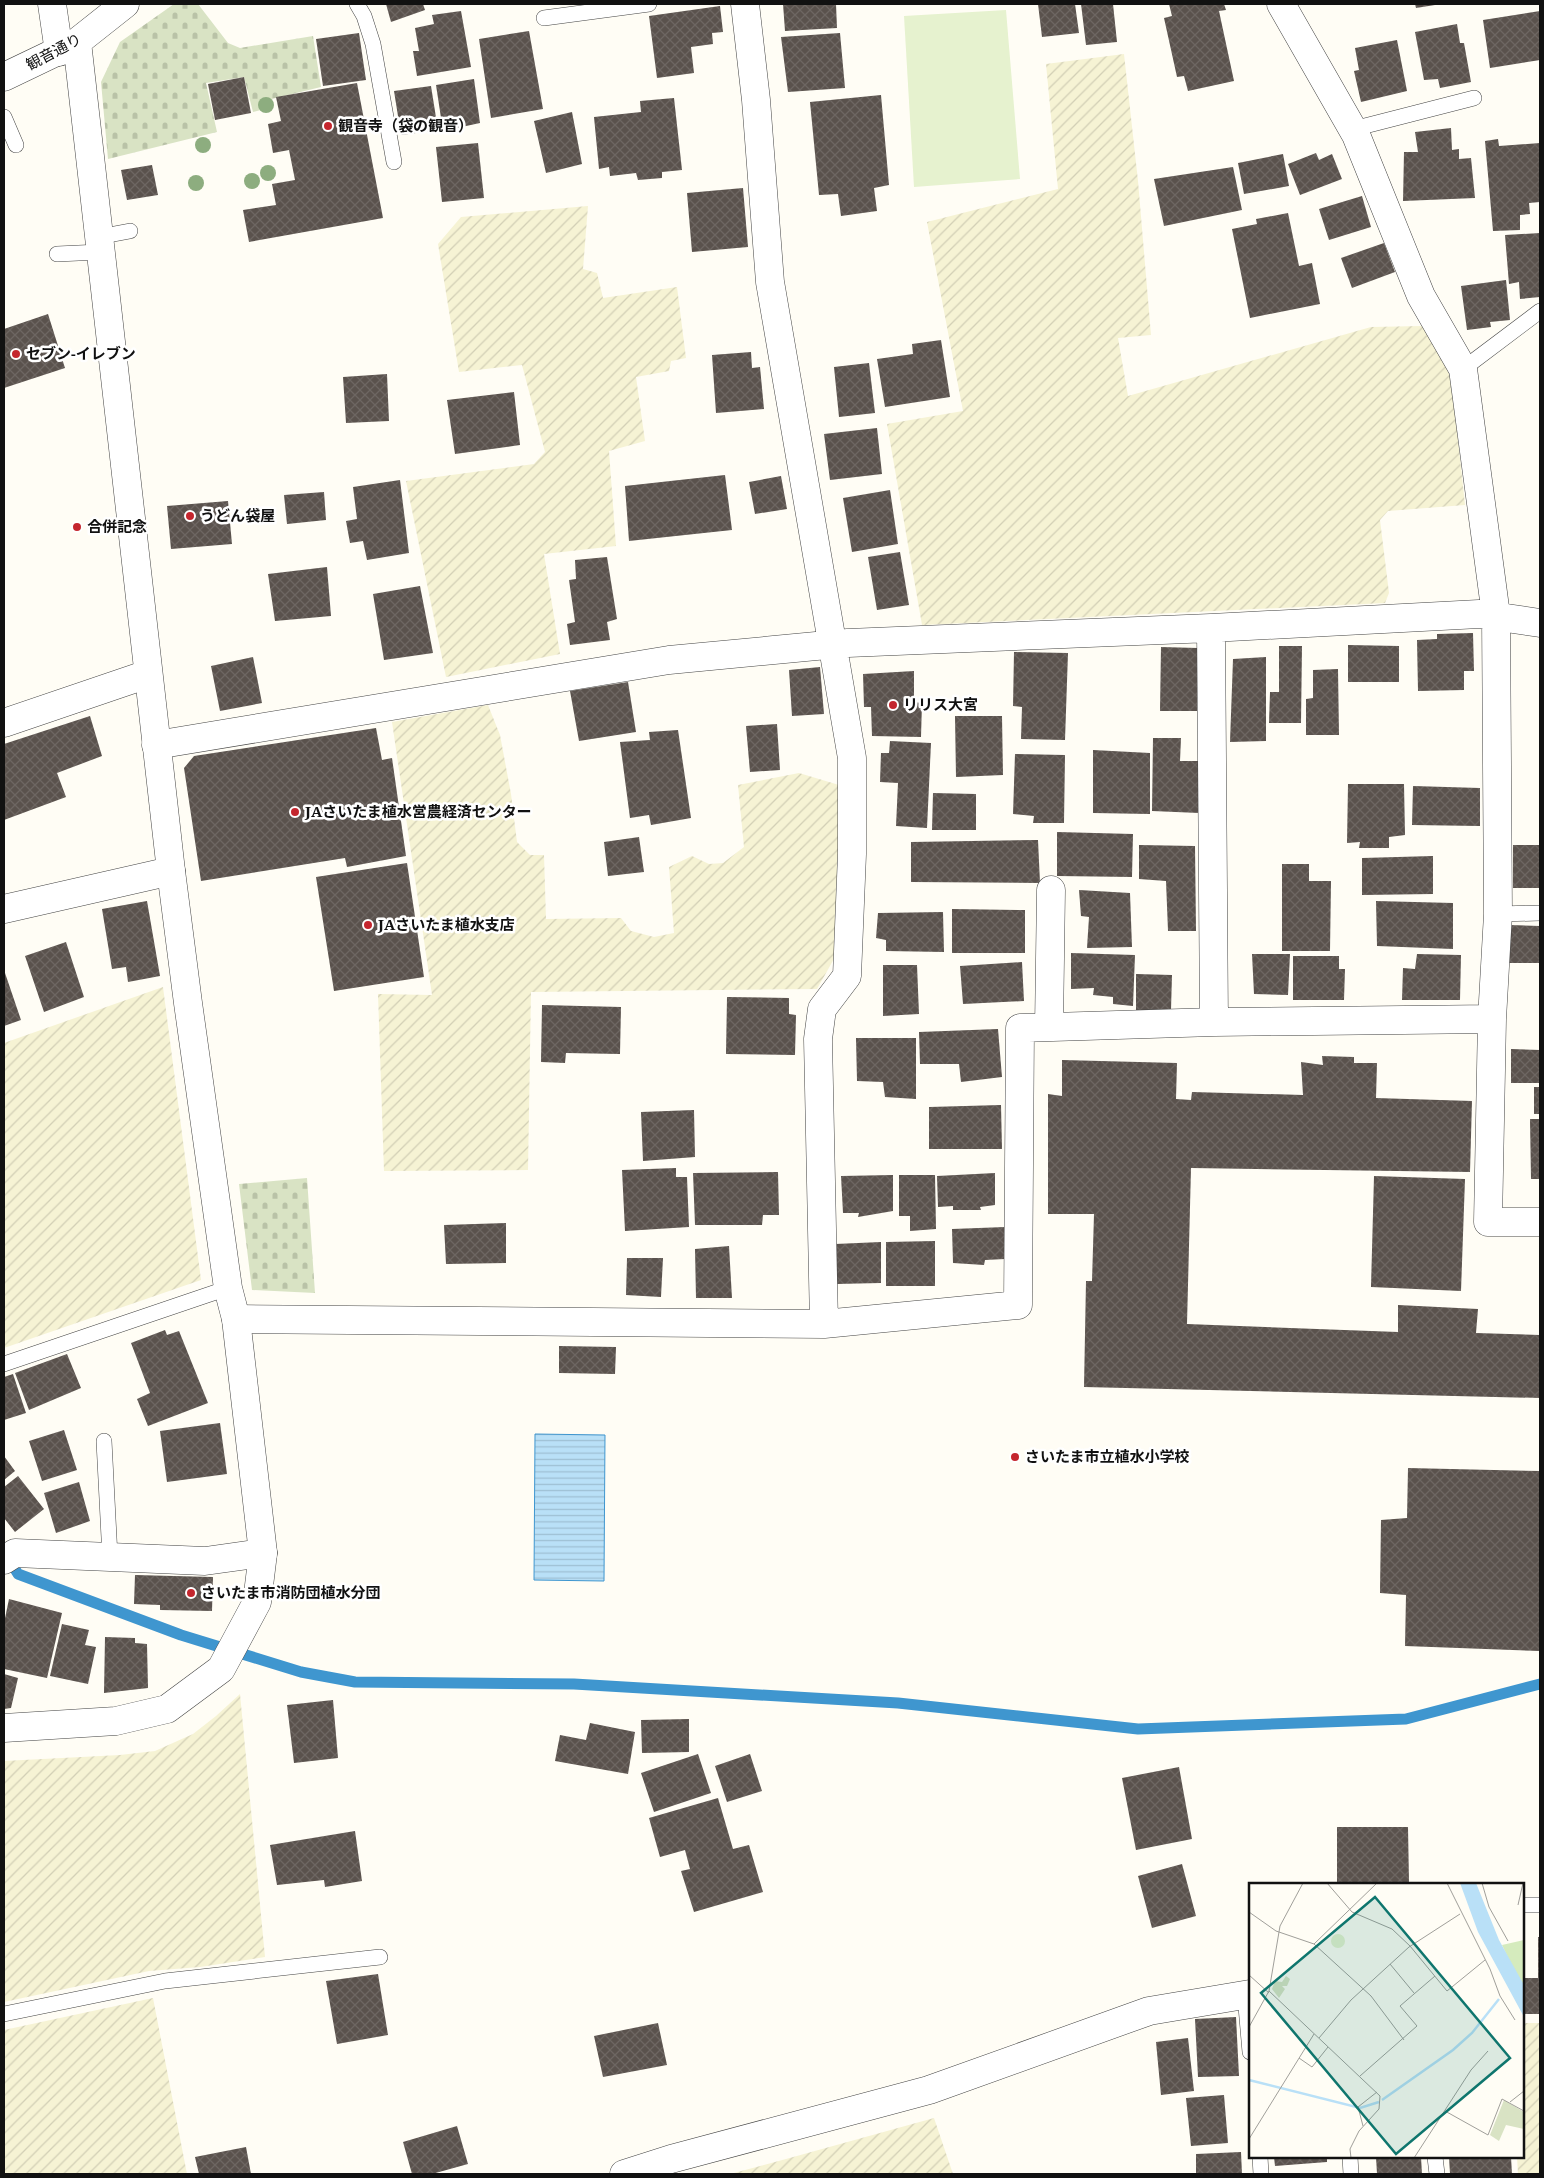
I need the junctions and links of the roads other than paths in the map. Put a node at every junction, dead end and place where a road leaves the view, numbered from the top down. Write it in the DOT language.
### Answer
graph roads {
  1 [pos="52,4"];
  2 [pos="125,4"];
  3 [pos="357,4"];
  4 [pos="649,4"];
  5 [pos="745,4"];
  6 [pos="1281,4"];
  7 [pos="544,18"];
  8 [pos="68,47"];
  9 [pos="4,77"];
  10 [pos="1474,98"];
  11 [pos="4,116"];
  12 [pos="1353,129"];
  13 [pos="16,145"];
  14 [pos="394,162"];
  15 [pos="130,231"];
  16 [pos="99,245"];
  17 [pos="57,254"];
  18 [pos="1540,311"];
  19 [pos="1463,369"];
  20 [pos="1496,615"];
  21 [pos="1540,623"];
  22 [pos="1211,628"];
  23 [pos="834,645"];
  24 [pos="148,674"];
  25 [pos="4,722"];
  26 [pos="156,745"];
  27 [pos="171,871"];
  28 [pos="1051,890"];
  29 [pos="4,909"];
  30 [pos="1540,913"];
  31 [pos="1498,914"];
  32 [pos="1492,1019"];
  33 [pos="1214,1022"];
  34 [pos="1049,1027"];
  35 [pos="1540,1222"];
  36 [pos="228,1288"];
  37 [pos="236,1318"];
  38 [pos="824,1324"];
  39 [pos="4,1364"];
  40 [pos="104,1441"];
  41 [pos="263,1553"];
  42 [pos="110,1557"];
  43 [pos="4,1560"];
  44 [pos="4,1728"];
  45 [pos="1524,1905"];
  46 [pos="1540,1905"];
  47 [pos="380,1957"];
  48 [pos="1248,1994"];
  49 [pos="4,2014"];
  50 [pos="1249,2023"];
  51 [pos="1260,2158"];
  52 [pos="1350,2158"];
  53 [pos="1435,2158"];
  54 [pos="674,2167"];
  55 [pos="624,2174"];
  56 [pos="1261,2174"];
  57 [pos="1351,2174"];
  58 [pos="1437,2174"];
  1 -- 8 [label="street"];
  2 -- 8 [label="street, 観音通り"];
  3 -- 14 [label="lane"];
  4 -- 7 [label="lane"];
  5 -- 23 [label="street"];
  6 -- 12 [label="street"];
  8 -- 9 [label="street, 観音通り"];
  8 -- 16 [label="street"];
  10 -- 12 [label="lane"];
  11 -- 13 [label="lane"];
  12 -- 19 [label="street"];
  15 -- 16 [label="lane"];
  16 -- 17 [label="lane"];
  16 -- 24 [label="street"];
  18 -- 19 [label="lane"];
  19 -- 20 [label="street"];
  20 -- 21 [label="street"];
  20 -- 22 [label="street"];
  20 -- 31 [label="street"];
  22 -- 23 [label="street"];
  22 -- 33 [label="street"];
  23 -- 26 [label="street"];
  23 -- 38 [label="street"];
  24 -- 25 [label="street"];
  24 -- 26 [label="street"];
  26 -- 27 [label="street"];
  27 -- 29 [label="street"];
  27 -- 36 [label="street"];
  28 -- 34 [label="street"];
  30 -- 31 [label="lane"];
  31 -- 32 [label="street"];
  32 -- 33 [label="street"];
  32 -- 35 [label="street"];
  33 -- 34 [label="street"];
  34 -- 38 [label="street"];
  36 -- 37 [label="street"];
  36 -- 39 [label="lane"];
  37 -- 38 [label="street"];
  37 -- 41 [label="street"];
  40 -- 42 [label="lane"];
  41 -- 42 [label="street"];
  41 -- 44 [label="street"];
  42 -- 43 [label="street"];
  45 -- 46 [label="lane"];
  47 -- 49 [label="lane"];
  48 -- 50 [label="lane"];
  48 -- 54 [label="street"];
  51 -- 56 [label="lane"];
  52 -- 57 [label="lane"];
  53 -- 58 [label="lane"];
  54 -- 55 [label="street"];
}
